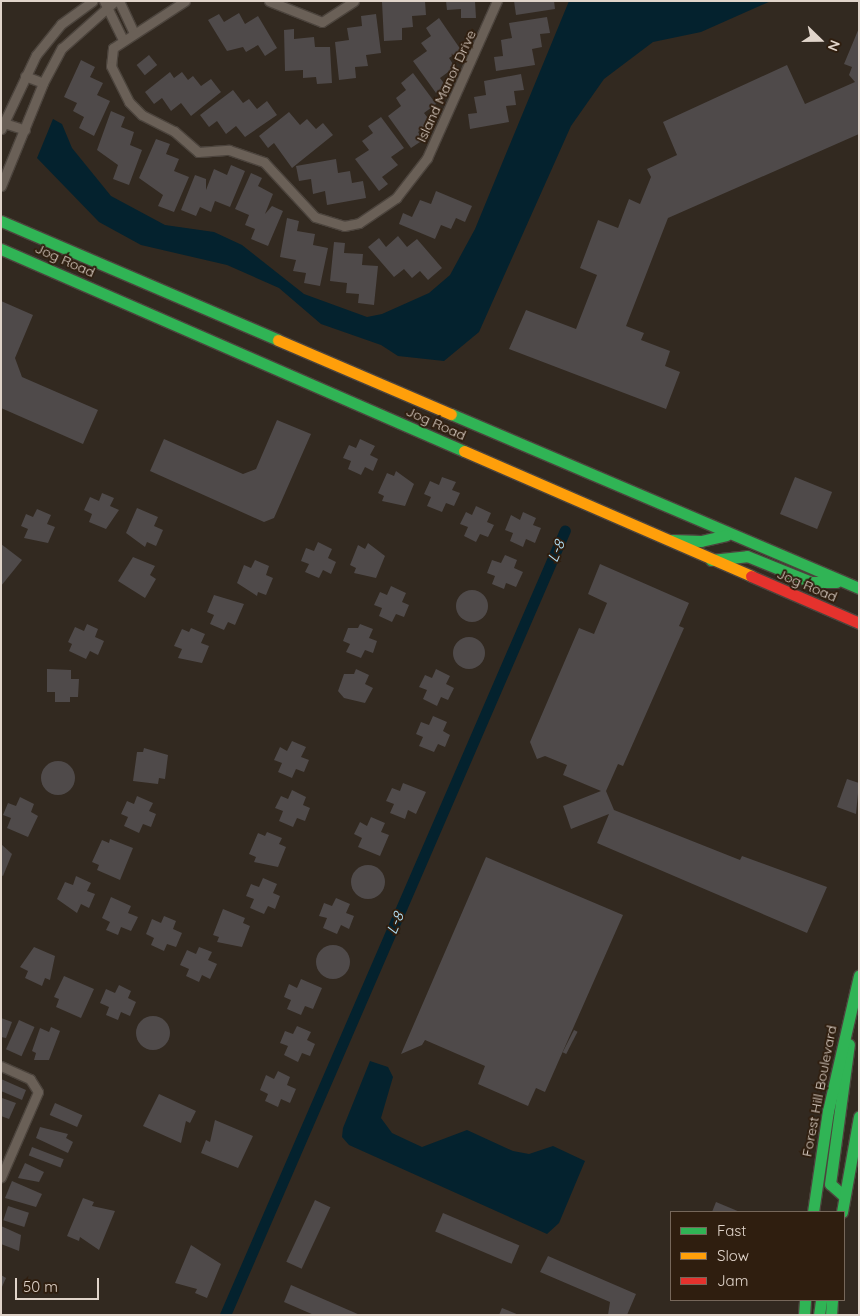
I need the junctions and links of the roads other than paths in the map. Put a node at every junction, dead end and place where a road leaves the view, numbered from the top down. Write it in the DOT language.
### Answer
graph roads {
  1 [pos="93,1"];
  2 [pos="117,1"];
  3 [pos="185,1"];
  4 [pos="269,1"];
  5 [pos="354,1"];
  6 [pos="497,1"];
  7 [pos="105,5"];
  8 [pos="134,33"];
  9 [pos="122,40"];
  10 [pos="25,76"];
  11 [pos="43,83"];
  12 [pos="2,126"];
  13 [pos="25,130"];
  14 [pos="1,186"];
  15 [pos="1,221"];
  16 [pos="1,249"];
  17 [pos="726,534"];
  18 [pos="665,540"];
  19 [pos="711,560"];
  20 [pos="844,582"];
  21 [pos="859,588"];
  22 [pos="859,623"];
  23 [pos="859,976"];
  24 [pos="853,1001"];
  25 [pos="1,1066"];
  26 [pos="859,1116"];
  27 [pos="1,1177"];
  28 [pos="844,1196"];
  29 [pos="814,1200"];
  30 [pos="813,1211"];
  31 [pos="819,1211"];
  32 [pos="842,1211"];
  33 [pos="805,1301"];
  34 [pos="821,1301"];
  35 [pos="832,1301"];
  36 [pos="804,1315"];
  37 [pos="819,1315"];
  38 [pos="831,1315"];
  1 -- 10 [label="street"];
  2 -- 7 [label="street"];
  2 -- 8 [label="street"];
  3 -- 8 [label="street"];
  4 -- 5 [label="street"];
  6 -- 9 [label="street, Island Manor Drive"];
  7 -- 9 [label="street"];
  7 -- 11 [label="street"];
  8 -- 9 [label="street"];
  10 -- 11 [label="street"];
  10 -- 12 [label="street"];
  11 -- 13 [label="street"];
  12 -- 13 [label="street"];
  13 -- 14 [label="street"];
  15 -- 17 [label="main road, Jog Road"];
  16 -- 18 [label="main road, Jog Road"];
  17 -- 18 [label="main road"];
  17 -- 20 [label="main road, Jog Road"];
  18 -- 19 [label="main road, Jog Road"];
  19 -- 20 [label="main road"];
  19 -- 22 [label="main road, Jog Road"];
  20 -- 21 [label="main road, Jog Road"];
  23 -- 24 [label="main road, Forest Hill Boulevard"];
  24 -- 28 [label="main road"];
  24 -- 29 [label="main road, Forest Hill Boulevard"];
  25 -- 27 [label="street"];
  26 -- 28 [label="main road"];
  28 -- 32 [label="main road"];
  29 -- 30 [label="main road, Forest Hill Boulevard"];
  29 -- 31 [label="main road"];
  33 -- 36 [label="main road"];
  34 -- 37 [label="main road"];
  35 -- 38 [label="main road"];
}
